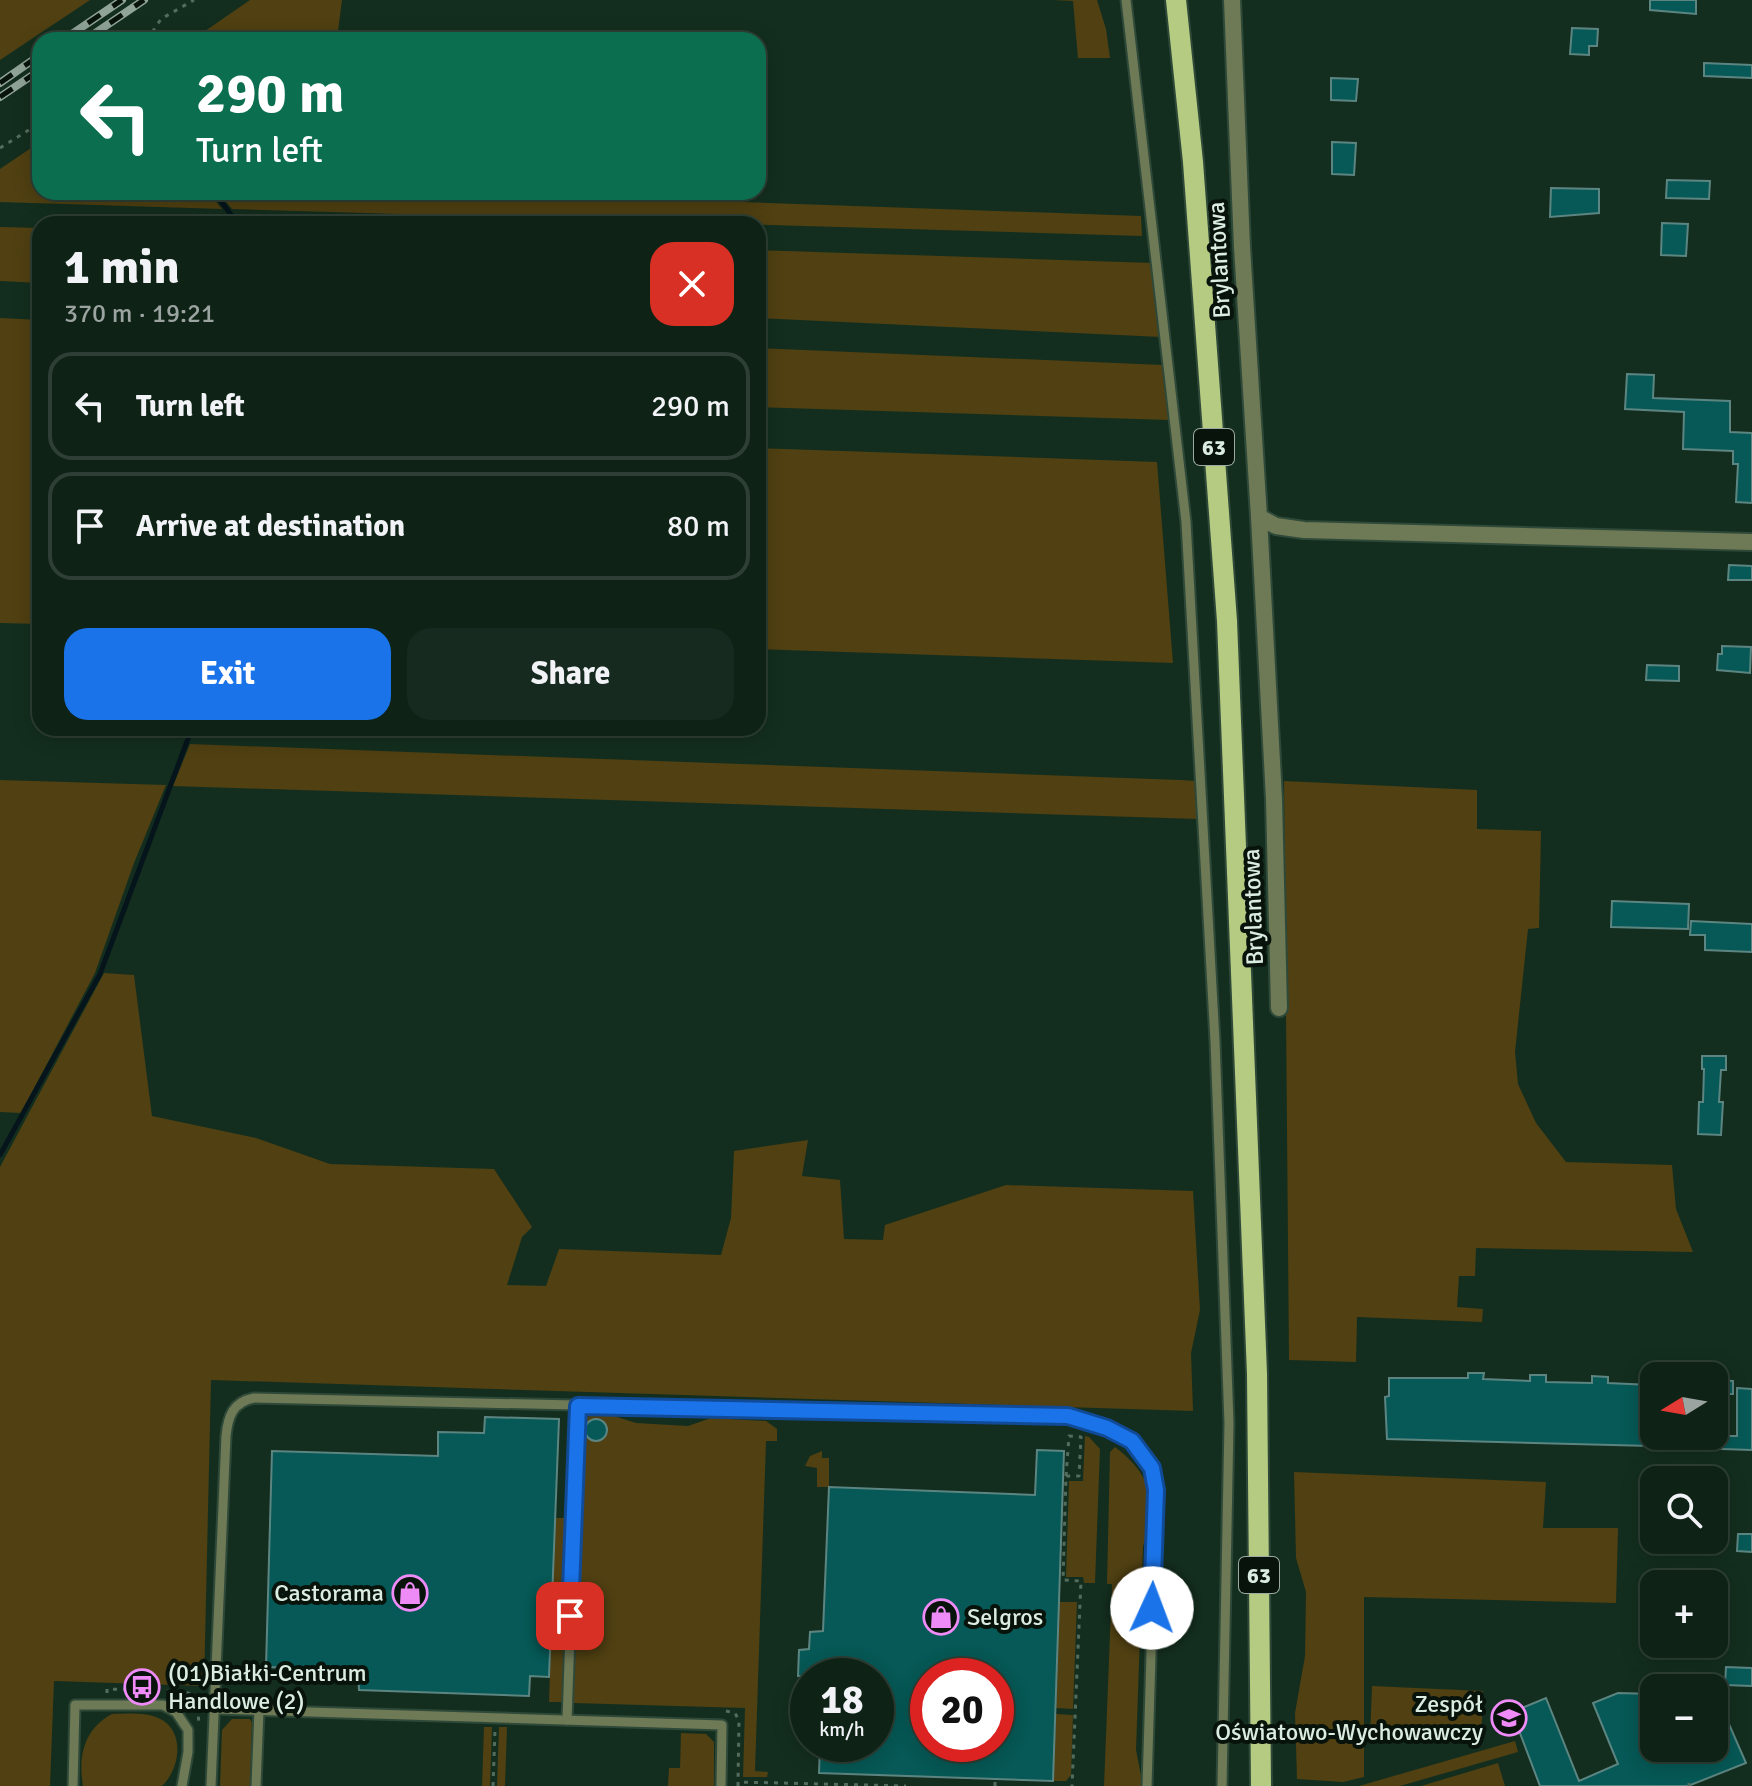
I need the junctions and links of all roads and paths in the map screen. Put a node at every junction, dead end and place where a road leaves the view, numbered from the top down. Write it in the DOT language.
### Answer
graph roads {
  1 [pos="194,0"];
  2 [pos="1126,0"];
  3 [pos="1176,0"];
  4 [pos="1232,0"];
  5 [pos="152,32"];
  6 [pos="32,128"];
  7 [pos="0,148"];
  8 [pos="1259,517"];
  9 [pos="1752,542"];
  10 [pos="1279,1008"];
  11 [pos="578,1406"];
  12 [pos="1066,1476"];
  13 [pos="215,1709"];
  14 [pos="259,1710"];
  15 [pos="496,1718"];
  16 [pos="567,1720"];
  17 [pos="995,1779"];
  18 [pos="1260,1783"];
  19 [pos="73,1786"];
  20 [pos="182,1786"];
  21 [pos="211,1786"];
  22 [pos="256,1786"];
  23 [pos="493,1786"];
  24 [pos="721,1786"];
  25 [pos="738,1786"];
  26 [pos="906,1786"];
  27 [pos="995,1786"];
  28 [pos="1072,1786"];
  29 [pos="1147,1786"];
  30 [pos="1222,1786"];
  1 -- 5 [label="path"];
  2 -- 30 [label="lane"];
  3 -- 18 [label="main road, 63"];
  4 -- 8 [label="street, Brylantowa"];
  6 -- 7 [label="path"];
  8 -- 9 [label="street"];
  8 -- 10 [label="street, Brylantowa"];
  11 -- 13 [label="lane"];
  11 -- 16 [label="lane"];
  11 -- 29 [label="lane"];
  12 -- 12 [label="path"];
  12 -- 28 [label="path"];
  13 -- 14 [label="lane"];
  13 -- 21 [label="lane"];
  14 -- 15 [label="lane"];
  14 -- 22 [label="lane"];
  15 -- 16 [label="lane"];
  15 -- 23 [label="path"];
  16 -- 24 [label="lane"];
  17 -- 27 [label="path"];
  19 -- 20 [label="lane"];
  25 -- 26 [label="path"];
}
